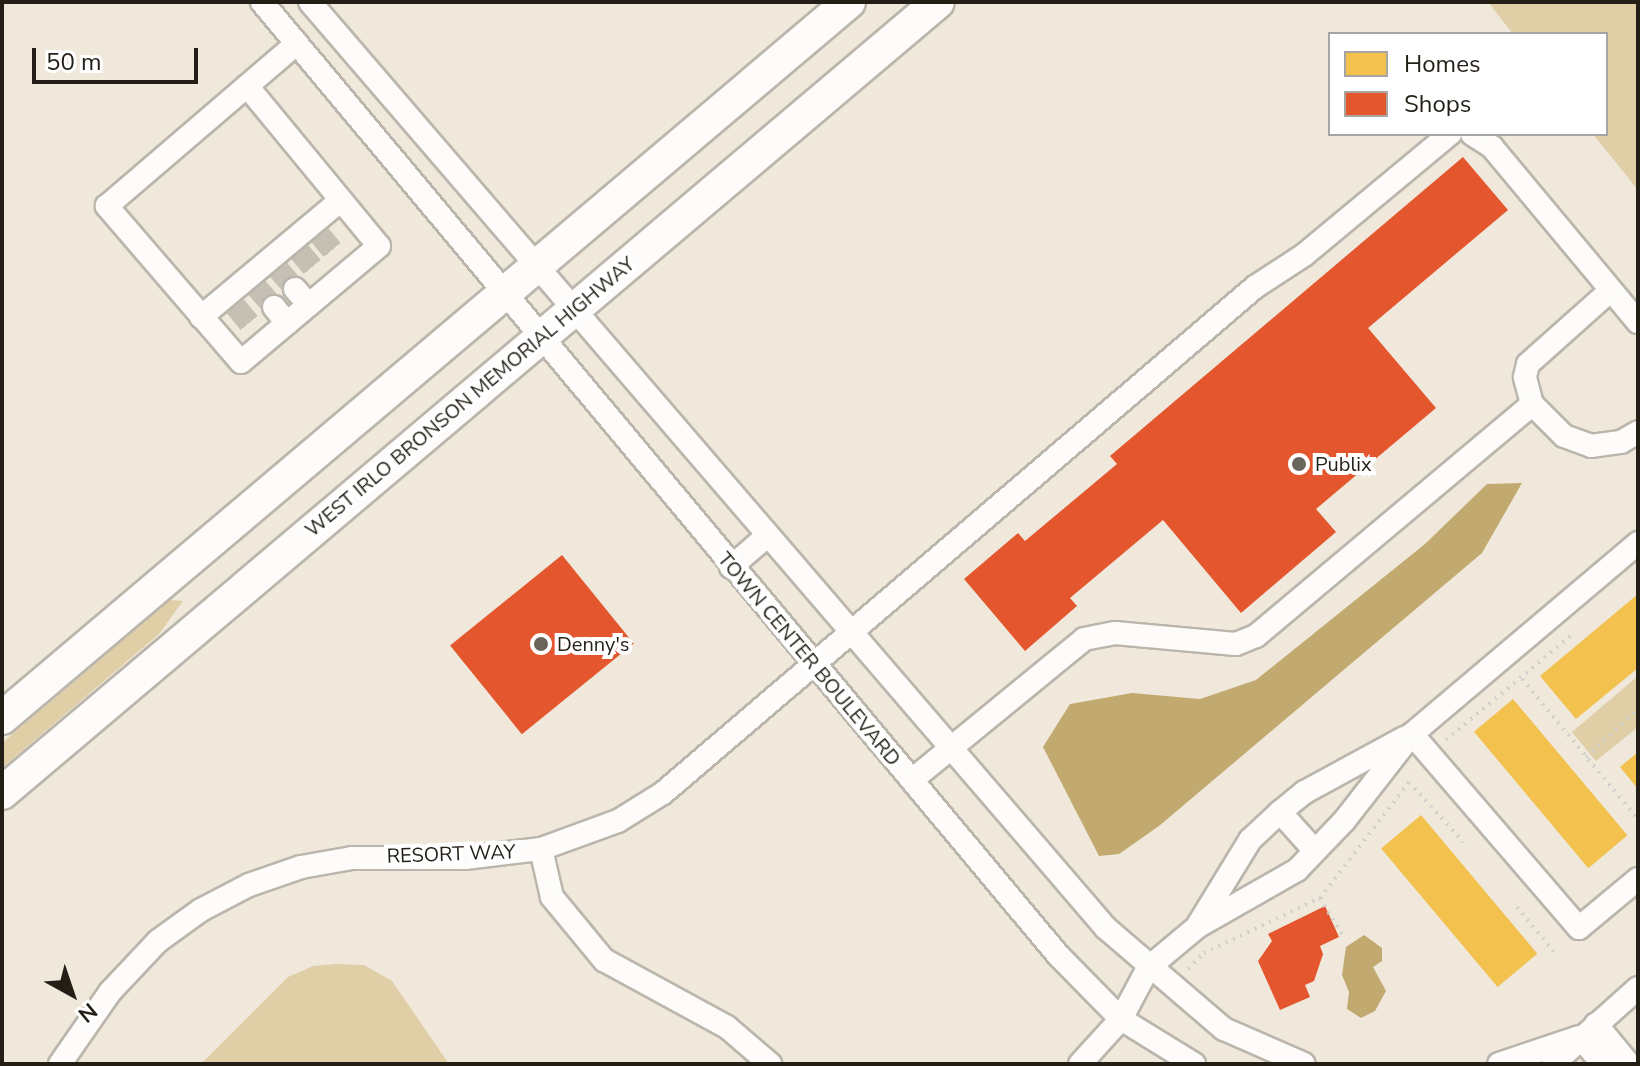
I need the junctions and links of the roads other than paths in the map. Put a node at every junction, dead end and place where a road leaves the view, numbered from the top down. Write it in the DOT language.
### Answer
graph roads {
  1 [pos="262,2"];
  2 [pos="310,2"];
  3 [pos="849,2"];
  4 [pos="938,2"];
  5 [pos="297,43"];
  6 [pos="247,86"];
  7 [pos="398,106"];
  8 [pos="370,127"];
  9 [pos="1448,136"];
  10 [pos="1475,136"];
  11 [pos="341,200"];
  12 [pos="535,268"];
  13 [pos="1611,290"];
  14 [pos="505,292"];
  15 [pos="572,310"];
  16 [pos="201,317"];
  17 [pos="1638,322"];
  18 [pos="541,336"];
  19 [pos="1532,404"];
  20 [pos="1638,432"];
  21 [pos="767,536"];
  22 [pos="1638,543"];
  23 [pos="731,567"];
  24 [pos="850,634"];
  25 [pos="814,665"];
  26 [pos="2,718"];
  27 [pos="1412,734"];
  28 [pos="949,748"];
  29 [pos="912,780"];
  30 [pos="2,793"];
  31 [pos="1280,812"];
  32 [pos="541,849"];
  33 [pos="1315,851"];
  34 [pos="1638,879"];
  35 [pos="1197,927"];
  36 [pos="1148,968"];
  37 [pos="1638,988"];
  38 [pos="1121,1019"];
  39 [pos="1588,1030"];
  40 [pos="60,1064"];
  41 [pos="770,1064"];
  42 [pos="1080,1064"];
  43 [pos="1194,1064"];
  44 [pos="1304,1064"];
  45 [pos="1499,1064"];
  46 [pos="1553,1064"];
  47 [pos="1603,1064"];
  48 [pos="1629,1064"];
  1 -- 5 [label="street, TOWN CENTER BOULEVARD"];
  2 -- 7 [label="street"];
  3 -- 12 [label="highway"];
  4 -- 15 [label="highway, WEST IRLO BRONSON MEMORIAL HIGHWAY"];
  5 -- 6 [label="street"];
  5 -- 8 [label="street, TOWN CENTER BOULEVARD"];
  6 -- 11 [label="street"];
  6 -- 16 [label="street"];
  7 -- 8 [label="street"];
  7 -- 12 [label="street"];
  8 -- 14 [label="street, TOWN CENTER BOULEVARD"];
  9 -- 24 [label="street, RESORT WAY"];
  10 -- 13 [label="street"];
  11 -- 16 [label="street"];
  11 -- 16 [label="street"];
  12 -- 14 [label="highway"];
  12 -- 15 [label="street"];
  13 -- 17 [label="street"];
  13 -- 19 [label="street"];
  14 -- 18 [label="street, TOWN CENTER BOULEVARD"];
  14 -- 26 [label="highway"];
  15 -- 18 [label="highway, WEST IRLO BRONSON MEMORIAL HIGHWAY"];
  15 -- 21 [label="street"];
  18 -- 23 [label="street, TOWN CENTER BOULEVARD"];
  18 -- 30 [label="highway, WEST IRLO BRONSON MEMORIAL HIGHWAY"];
  19 -- 20 [label="street"];
  19 -- 28 [label="street"];
  21 -- 23 [label="street"];
  21 -- 24 [label="street"];
  22 -- 27 [label="street"];
  23 -- 25 [label="street, TOWN CENTER BOULEVARD"];
  24 -- 25 [label="street, RESORT WAY"];
  24 -- 28 [label="street"];
  25 -- 29 [label="street, TOWN CENTER BOULEVARD"];
  25 -- 32 [label="street, RESORT WAY"];
  27 -- 31 [label="street"];
  27 -- 33 [label="street"];
  27 -- 34 [label="street"];
  28 -- 29 [label="street"];
  28 -- 36 [label="street"];
  29 -- 38 [label="street, TOWN CENTER BOULEVARD"];
  31 -- 33 [label="street"];
  31 -- 35 [label="street"];
  32 -- 40 [label="street, RESORT WAY"];
  32 -- 41 [label="street"];
  33 -- 35 [label="street"];
  35 -- 36 [label="street"];
  36 -- 38 [label="street"];
  36 -- 44 [label="street"];
  37 -- 39 [label="street"];
  38 -- 42 [label="street"];
  38 -- 43 [label="street, TOWN CENTER BOULEVARD"];
  39 -- 45 [label="street"];
  39 -- 46 [label="street"];
  39 -- 47 [label="street"];
  39 -- 48 [label="street"];
}
